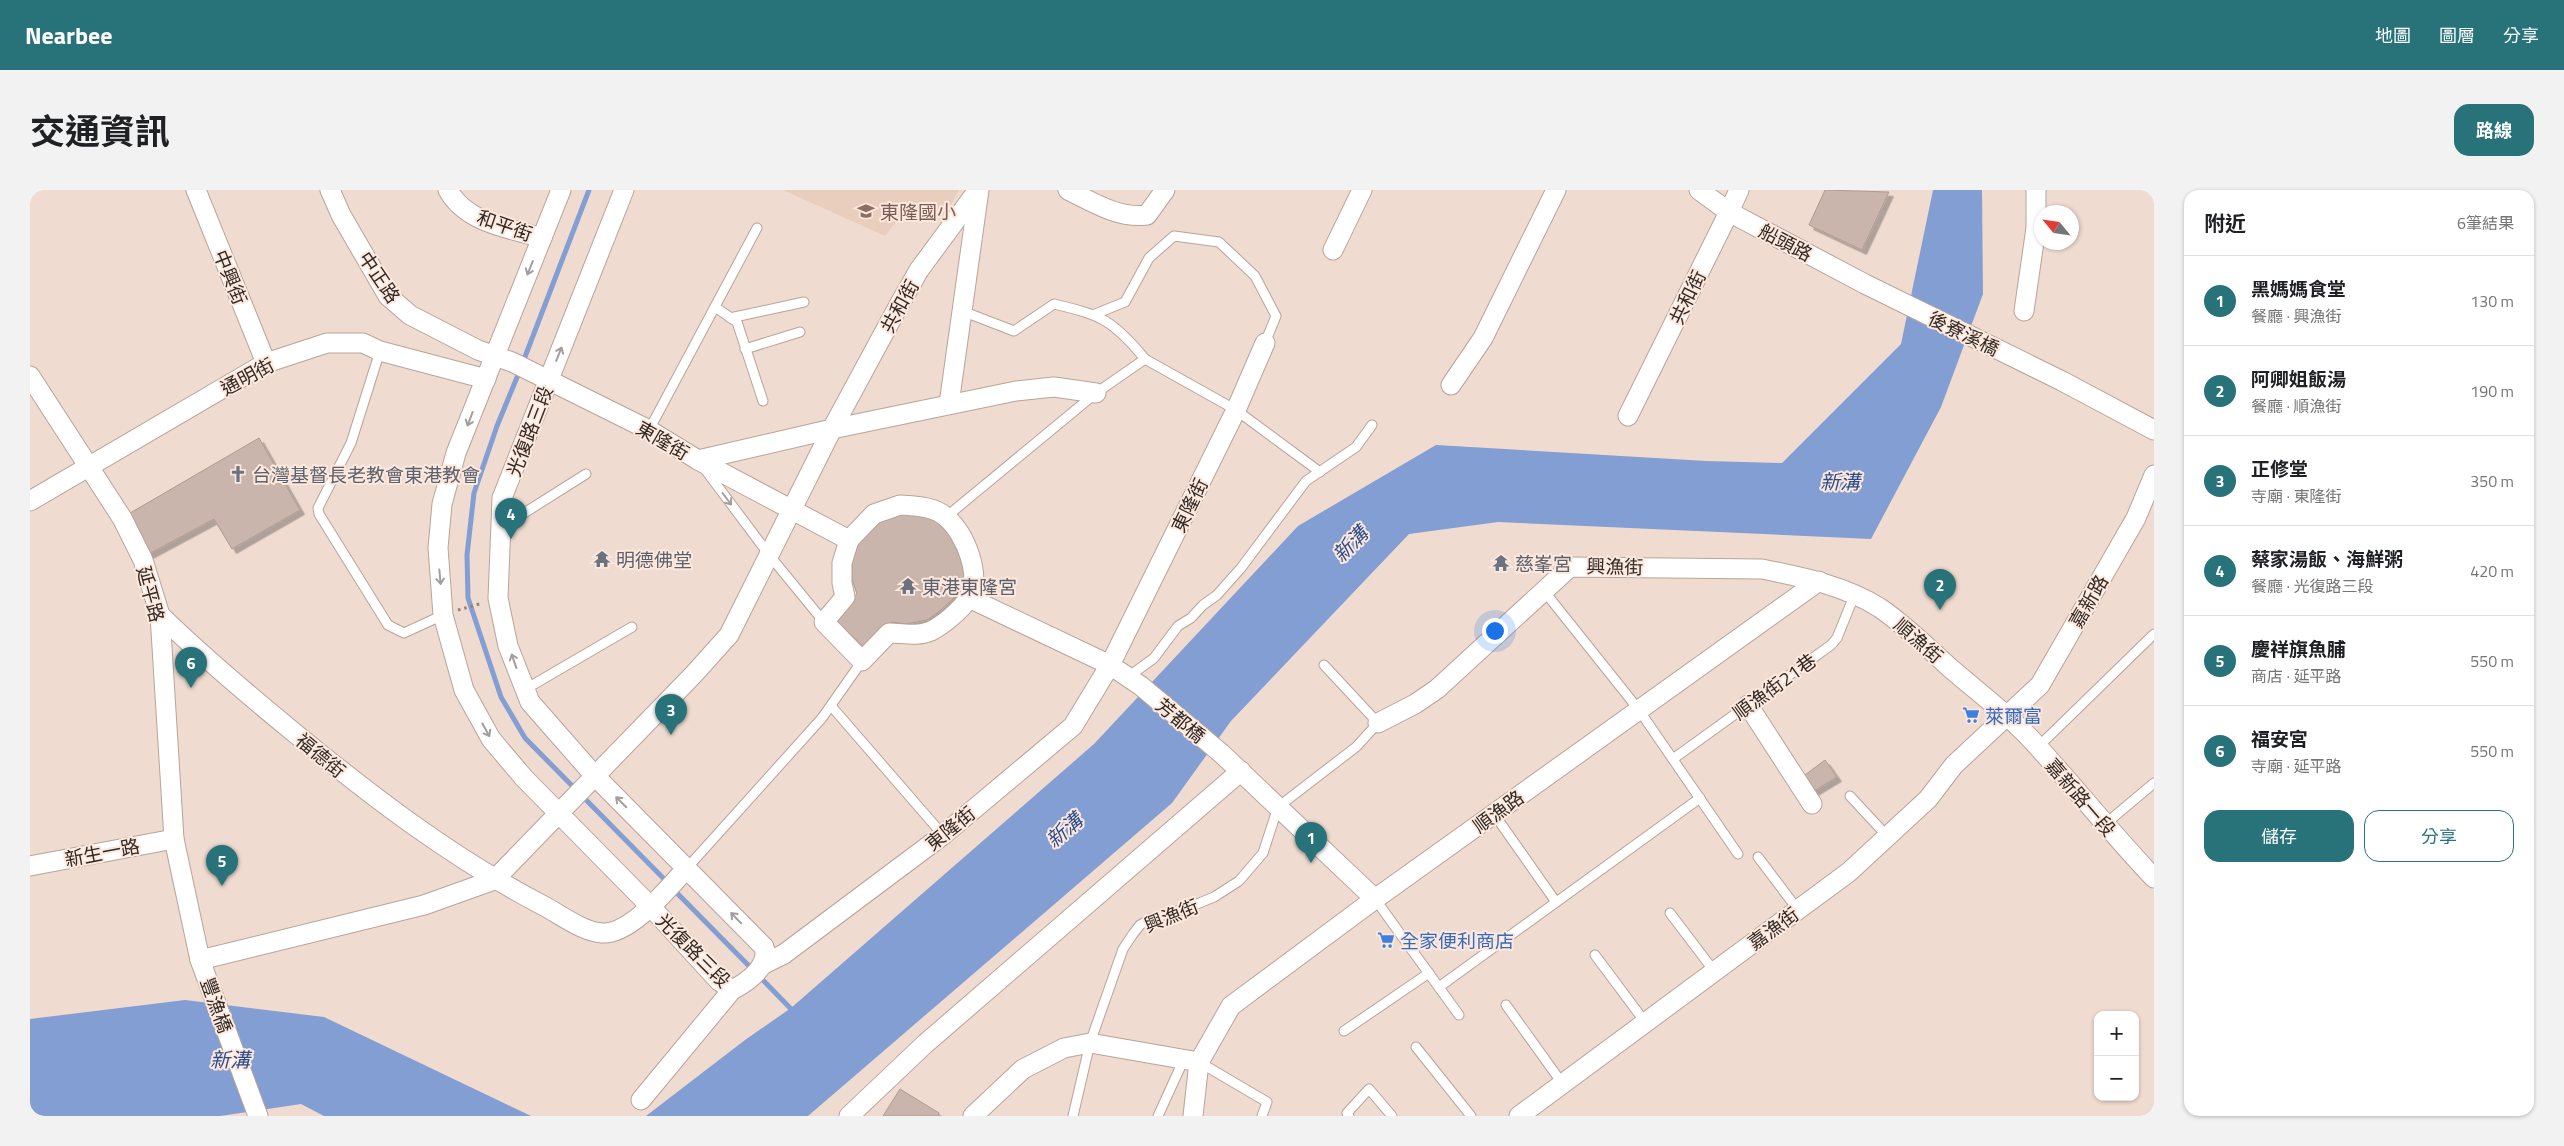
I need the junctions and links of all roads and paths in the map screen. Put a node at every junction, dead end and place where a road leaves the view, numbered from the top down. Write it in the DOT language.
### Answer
graph roads {
  1 [pos="196,190"];
  2 [pos="330,190"];
  3 [pos="448,190"];
  4 [pos="560,190"];
  5 [pos="624,190"];
  6 [pos="978,190"];
  7 [pos="1068,190"];
  8 [pos="1165,190"];
  9 [pos="1362,190"];
  10 [pos="1556,190"];
  11 [pos="1699,190"];
  12 [pos="1739,190"];
  13 [pos="2036,190"];
  14 [pos="1729,212"];
  15 [pos="757,228"];
  16 [pos="542,238"];
  17 [pos="1333,250"];
  18 [pos="1865,284"];
  19 [pos="804,302"];
  20 [pos="715,308"];
  21 [pos="962,311"];
  22 [pos="2024,311"];
  23 [pos="1095,314"];
  24 [pos="730,318"];
  25 [pos="800,332"];
  26 [pos="1265,343"];
  27 [pos="746,349"];
  28 [pos="380,351"];
  29 [pos="503,358"];
  30 [pos="1145,359"];
  31 [pos="266,363"];
  32 [pos="30,376"];
  33 [pos="540,376"];
  34 [pos="486,378"];
  35 [pos="1451,385"];
  36 [pos="1096,393"];
  37 [pos="763,401"];
  38 [pos="948,404"];
  39 [pos="1236,410"];
  40 [pos="1628,416"];
  41 [pos="1372,425"];
  42 [pos="832,429"];
  43 [pos="649,430"];
  44 [pos="2154,430"];
  45 [pos="698,460"];
  46 [pos="88,465"];
  47 [pos="1320,472"];
  48 [pos="586,474"];
  49 [pos="2154,475"];
  50 [pos="30,501"];
  51 [pos="792,512"];
  52 [pos="946,516"];
  53 [pos="500,529"];
  54 [pos="849,540"];
  55 [pos="770,556"];
  56 [pos="1819,581"];
  57 [pos="1544,591"];
  58 [pos="1854,596"];
  59 [pos="498,598"];
  60 [pos="969,598"];
  61 [pos="160,615"];
  62 [pos="443,615"];
  63 [pos="824,622"];
  64 [pos="632,627"];
  65 [pos="2154,634"];
  66 [pos="862,661"];
  67 [pos="1110,664"];
  68 [pos="1324,665"];
  69 [pos="1134,682"];
  70 [pos="523,690"];
  71 [pos="1748,705"];
  72 [pos="832,706"];
  73 [pos="1639,710"];
  74 [pos="2007,718"];
  75 [pos="1378,723"];
  76 [pos="2038,747"];
  77 [pos="1673,759"];
  78 [pos="1240,771"];
  79 [pos="591,779"];
  80 [pos="2154,783"];
  81 [pos="1850,796"];
  82 [pos="1700,798"];
  83 [pos="1812,804"];
  84 [pos="1278,808"];
  85 [pos="564,809"];
  86 [pos="1494,814"];
  87 [pos="2104,825"];
  88 [pos="943,835"];
  89 [pos="1888,836"];
  90 [pos="174,839"];
  91 [pos="1738,854"];
  92 [pos="1758,857"];
  93 [pos="30,866"];
  94 [pos="687,868"];
  95 [pos="2154,878"];
  96 [pos="494,880"];
  97 [pos="1375,899"];
  98 [pos="1556,902"];
  99 [pos="652,908"];
  100 [pos="1798,910"];
  101 [pos="1670,913"];
  102 [pos="1595,955"];
  103 [pos="200,960"];
  104 [pos="764,964"];
  105 [pos="1714,971"];
  106 [pos="1429,972"];
  107 [pos="1439,987"];
  108 [pos="736,988"];
  109 [pos="1506,1005"];
  110 [pos="1459,1015"];
  111 [pos="1645,1022"];
  112 [pos="1344,1031"];
  113 [pos="1090,1043"];
  114 [pos="1416,1047"];
  115 [pos="1192,1060"];
  116 [pos="1562,1083"];
  117 [pos="640,1100"];
  118 [pos="256,1111"];
  119 [pos="849,1116"];
  120 [pos="973,1116"];
  121 [pos="1073,1116"];
  122 [pos="1158,1116"];
  123 [pos="1193,1116"];
  124 [pos="1262,1116"];
  125 [pos="1349,1116"];
  126 [pos="1392,1116"];
  127 [pos="1471,1116"];
  128 [pos="1519,1116"];
  1 -- 31 [label="street, 中興街"];
  2 -- 29 [label="street, 中正路"];
  3 -- 16 [label="street, 和平街"];
  4 -- 16 [label="street, 光復路三段"];
  33 -- 5 [label="street, 光復路三段, one-way"];
  6 -- 21 [label="street"];
  6 -- 42 [label="street, 共和街"];
  7 -- 8 [label="street"];
  9 -- 17 [label="street"];
  10 -- 35 [label="street"];
  11 -- 14 [label="street"];
  12 -- 14 [label="street"];
  13 -- 22 [label="street"];
  14 -- 18 [label="street, 船頭路"];
  14 -- 40 [label="street, 共和街"];
  15 -- 20 [label="lane"];
  16 -- 29 [label="street, 光復路三段, one-way"];
  18 -- 44 [label="street, 後寮溪橋"];
  19 -- 24 [label="lane"];
  20 -- 24 [label="lane"];
  20 -- 43 [label="lane"];
  21 -- 23 [label="lane"];
  21 -- 38 [label="street"];
  23 -- 26 [label="lane"];
  23 -- 30 [label="lane"];
  24 -- 27 [label="lane"];
  25 -- 27 [label="lane"];
  26 -- 39 [label="street, 東隆街"];
  27 -- 37 [label="lane"];
  28 -- 31 [label="street, 通明街"];
  28 -- 34 [label="street, 通明街"];
  28 -- 62 [label="lane"];
  29 -- 33 [label="street, 中正路"];
  29 -- 34 [label="street, 光復路三段"];
  30 -- 36 [label="lane"];
  30 -- 39 [label="lane"];
  31 -- 46 [label="street, 通明街"];
  32 -- 46 [label="street, 延平路"];
  33 -- 43 [label="street, 東隆街"];
  33 -- 53 [label="street, 光復路三段"];
  34 -- 62 [label="street, 光復路三段, one-way"];
  36 -- 38 [label="street"];
  36 -- 52 [label="lane"];
  38 -- 42 [label="street"];
  39 -- 47 [label="lane"];
  39 -- 67 [label="street, 東隆街"];
  41 -- 47 [label="lane"];
  42 -- 45 [label="street"];
  42 -- 51 [label="street, 共和街"];
  43 -- 45 [label="street, 東隆街"];
  45 -- 51 [label="street, 東隆街"];
  45 -- 55 [label="lane, one-way"];
  46 -- 50 [label="street, 通明街"];
  46 -- 61 [label="street, 延平路"];
  47 -- 69 [label="lane"];
  48 -- 53 [label="lane"];
  49 -- 74 [label="street, 嘉新路"];
  51 -- 54 [label="street, 東隆街"];
  51 -- 55 [label="street"];
  52 -- 54 [label="street"];
  52 -- 60 [label="street"];
  53 -- 59 [label="street, 光復路三段"];
  54 -- 63 [label="street"];
  55 -- 63 [label="lane"];
  55 -- 79 [label="street"];
  56 -- 57 [label="street, 興漁街"];
  56 -- 58 [label="street, 順漁街"];
  56 -- 73 [label="street, 順漁路"];
  57 -- 73 [label="lane"];
  57 -- 75 [label="street, 興漁街"];
  58 -- 71 [label="lane, 順漁街21巷"];
  58 -- 74 [label="street, 順漁街"];
  59 -- 62 [label="path"];
  70 -- 59 [label="street, 光復路三段, one-way"];
  60 -- 66 [label="street"];
  60 -- 67 [label="street"];
  61 -- 90 [label="street, 延平路"];
  61 -- 96 [label="street, 福德街"];
  62 -- 85 [label="street, 光復路三段, one-way"];
  63 -- 66 [label="street"];
  64 -- 70 [label="lane"];
  65 -- 76 [label="lane"];
  66 -- 72 [label="lane"];
  67 -- 69 [label="street, 芳都橋"];
  67 -- 88 [label="street, 東隆街"];
  68 -- 75 [label="lane"];
  69 -- 78 [label="street, 芳都橋"];
  70 -- 79 [label="street, 光復路三段"];
  71 -- 77 [label="lane, 順漁街21巷"];
  71 -- 83 [label="street"];
  72 -- 88 [label="lane"];
  72 -- 94 [label="lane"];
  73 -- 77 [label="lane"];
  73 -- 86 [label="street, 順漁路"];
  74 -- 76 [label="street, 嘉新路一段"];
  74 -- 89 [label="street, 嘉漁街"];
  75 -- 84 [label="lane"];
  76 -- 87 [label="street, 嘉新路一段"];
  77 -- 82 [label="lane"];
  78 -- 84 [label="street"];
  78 -- 119 [label="street"];
  79 -- 85 [label="street"];
  94 -- 79 [label="street, 光復路三段, one-way"];
  80 -- 87 [label="lane"];
  81 -- 89 [label="lane"];
  82 -- 91 [label="lane"];
  82 -- 98 [label="lane"];
  84 -- 97 [label="street"];
  84 -- 113 [label="lane, 興漁街"];
  85 -- 96 [label="street"];
  85 -- 99 [label="street, 光復路三段"];
  86 -- 97 [label="street, 順漁路"];
  86 -- 98 [label="lane"];
  87 -- 95 [label="street, 嘉新路一段"];
  88 -- 104 [label="street, 東隆街"];
  89 -- 100 [label="street, 嘉漁街"];
  90 -- 93 [label="street, 新生一路"];
  90 -- 103 [label="street, 延平路"];
  92 -- 100 [label="lane"];
  94 -- 99 [label="street, 福德街"];
  104 -- 94 [label="street, 光復路三段, one-way"];
  96 -- 99 [label="street, 福德街"];
  96 -- 103 [label="street"];
  97 -- 106 [label="lane"];
  97 -- 115 [label="street, 順漁路"];
  98 -- 107 [label="lane"];
  99 -- 108 [label="street, 光復路三段"];
  100 -- 105 [label="street, 嘉漁街"];
  101 -- 105 [label="lane"];
  102 -- 111 [label="lane"];
  103 -- 118 [label="street, 豐漁橋"];
  104 -- 108 [label="street, 光復路三段"];
  105 -- 111 [label="street, 嘉漁街"];
  106 -- 107 [label="lane"];
  106 -- 112 [label="lane"];
  107 -- 110 [label="lane"];
  108 -- 117 [label="street"];
  109 -- 116 [label="lane"];
  111 -- 116 [label="street, 嘉漁街"];
  113 -- 115 [label="street"];
  113 -- 120 [label="street"];
  113 -- 121 [label="lane, 興漁街"];
  114 -- 127 [label="lane"];
  115 -- 122 [label="lane"];
  115 -- 123 [label="street"];
  115 -- 124 [label="lane"];
  116 -- 128 [label="street, 嘉漁街"];
  125 -- 126 [label="lane"];
}
